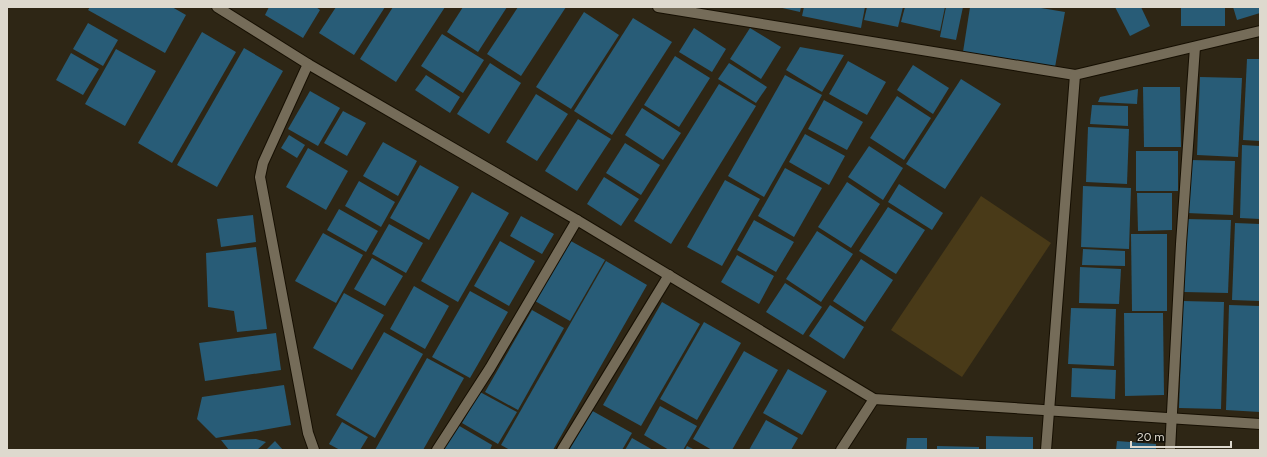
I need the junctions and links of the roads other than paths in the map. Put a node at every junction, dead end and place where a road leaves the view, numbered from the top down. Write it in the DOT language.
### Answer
graph roads {
  1 [pos="217,7"];
  2 [pos="658,7"];
  3 [pos="1260,31"];
  4 [pos="1195,46"];
  5 [pos="308,64"];
  6 [pos="1075,75"];
  7 [pos="577,220"];
  8 [pos="669,275"];
  9 [pos="874,399"];
  10 [pos="1049,410"];
  11 [pos="1172,418"];
  12 [pos="1260,424"];
  13 [pos="314,450"];
  14 [pos="437,450"];
  15 [pos="562,450"];
  16 [pos="841,450"];
  17 [pos="1046,450"];
  18 [pos="1170,450"];
  1 -- 5 [label="street"];
  2 -- 6 [label="street"];
  3 -- 4 [label="street"];
  4 -- 6 [label="street"];
  4 -- 11 [label="street"];
  5 -- 7 [label="street"];
  5 -- 13 [label="street"];
  6 -- 10 [label="street"];
  7 -- 8 [label="street"];
  7 -- 14 [label="street"];
  8 -- 9 [label="street"];
  8 -- 15 [label="street"];
  9 -- 10 [label="street"];
  9 -- 16 [label="street"];
  10 -- 11 [label="street"];
  10 -- 17 [label="street"];
  11 -- 12 [label="street"];
  11 -- 18 [label="street"];
}
